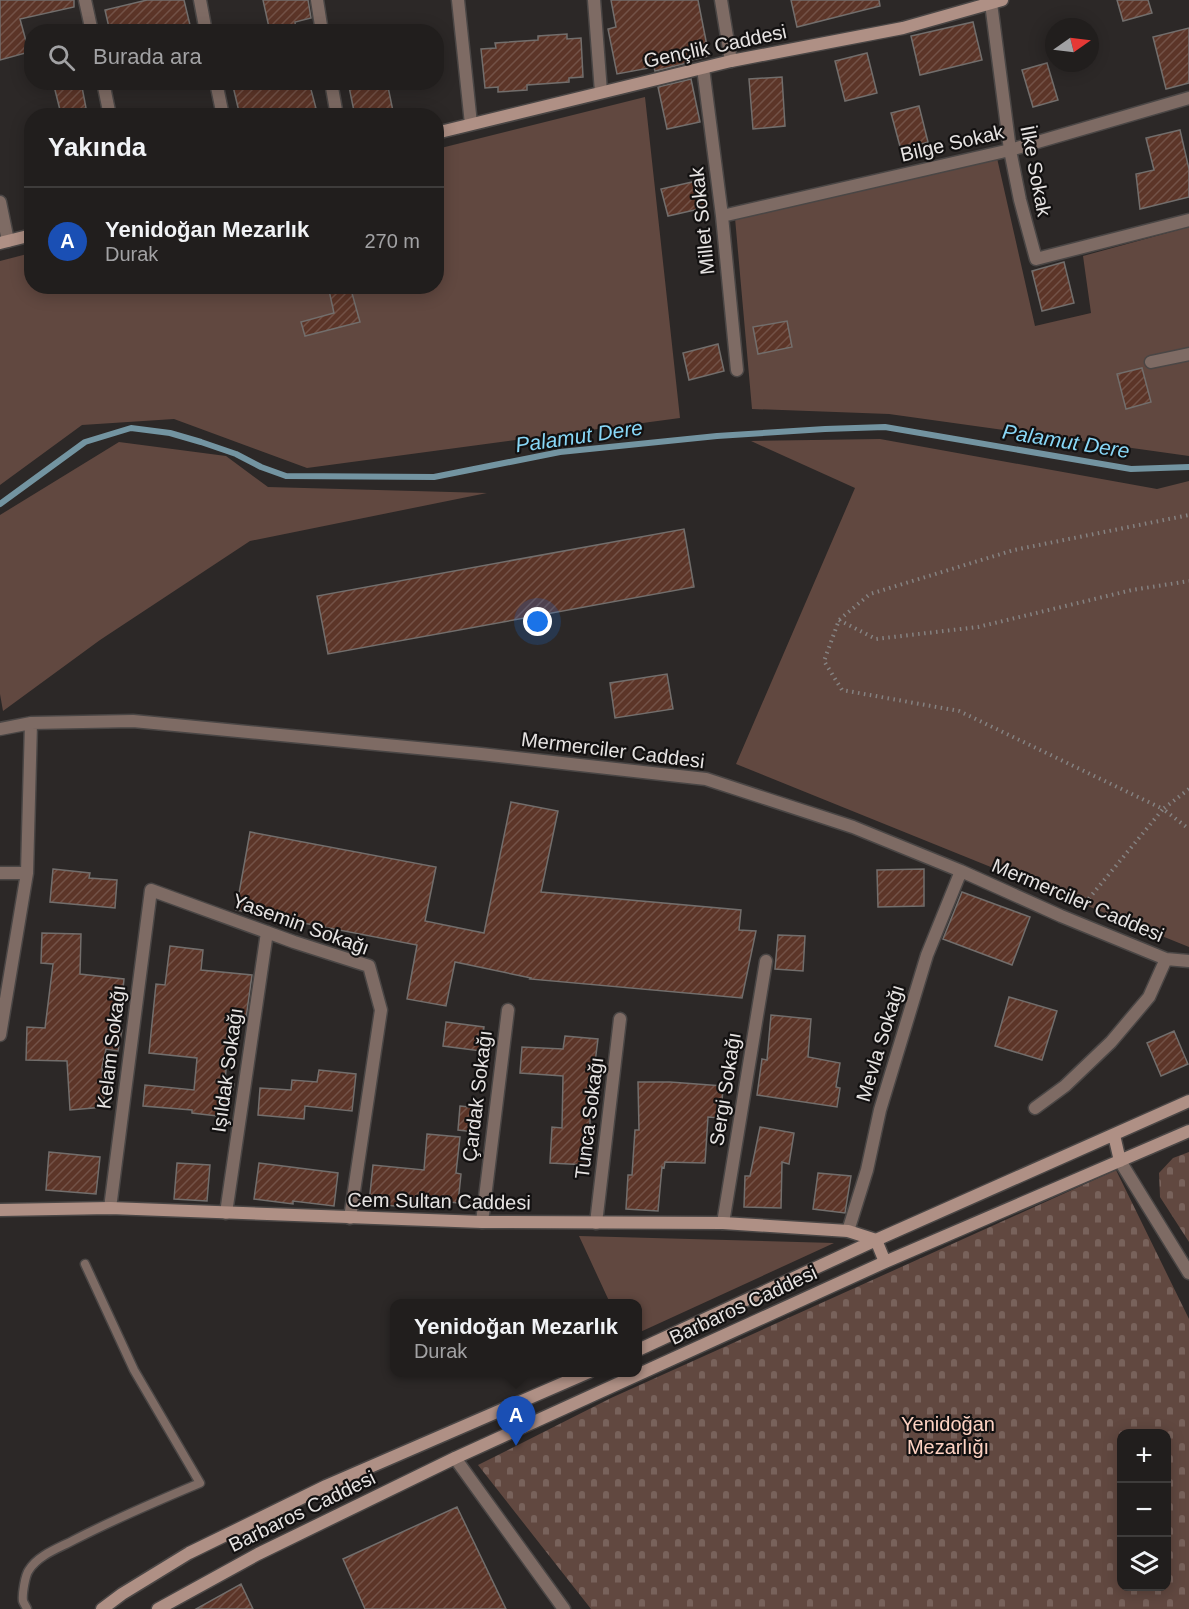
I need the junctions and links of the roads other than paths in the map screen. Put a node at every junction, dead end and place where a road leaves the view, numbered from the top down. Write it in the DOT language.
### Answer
graph roads {
  1 [pos="85,0"];
  2 [pos="200,0"];
  3 [pos="317,0"];
  4 [pos="458,0"];
  5 [pos="594,0"];
  6 [pos="721,0"];
  7 [pos="996,2"];
  8 [pos="90,24"];
  9 [pos="204,24"];
  10 [pos="321,24"];
  11 [pos="731,61"];
  12 [pos="703,68"];
  13 [pos="105,90"];
  14 [pos="218,90"];
  15 [pos="332,90"];
  16 [pos="601,92"];
  17 [pos="1189,98"];
  18 [pos="108,108"];
  19 [pos="221,108"];
  20 [pos="336,108"];
  21 [pos="471,124"];
  22 [pos="444,131"];
  23 [pos="1010,150"];
  24 [pos="0,202"];
  25 [pos="722,216"];
  26 [pos="1189,220"];
  27 [pos="24,237"];
  28 [pos="4,242"];
  29 [pos="1189,354"];
  30 [pos="1151,362"];
  31 [pos="737,369"];
  32 [pos="31,723"];
  33 [pos="0,729"];
  34 [pos="961,871"];
  35 [pos="0,873"];
  36 [pos="27,873"];
  37 [pos="151,890"];
  38 [pos="267,932"];
  39 [pos="1166,959"];
  40 [pos="766,961"];
  41 [pos="1189,961"];
  42 [pos="508,1010"];
  43 [pos="620,1019"];
  44 [pos="0,1035"];
  45 [pos="1189,1101"];
  46 [pos="1035,1108"];
  47 [pos="1189,1131"];
  48 [pos="1114,1135"];
  49 [pos="1120,1161"];
  50 [pos="110,1208"];
  51 [pos="0,1210"];
  52 [pos="226,1213"];
  53 [pos="350,1218"];
  54 [pos="482,1222"];
  55 [pos="596,1222"];
  56 [pos="723,1223"];
  57 [pos="848,1231"];
  58 [pos="876,1240"];
  59 [pos="885,1262"];
  60 [pos="85,1264"];
  61 [pos="1189,1273"];
  62 [pos="642,1348"];
  63 [pos="642,1373"];
  64 [pos="577,1377"];
  65 [pos="633,1377"];
  66 [pos="455,1458"];
  67 [pos="27,1609"];
  68 [pos="102,1609"];
  69 [pos="158,1609"];
  70 [pos="564,1609"];
  1 -- 8 [label="street"];
  2 -- 9 [label="street"];
  3 -- 10 [label="street"];
  4 -- 21 [label="street"];
  5 -- 16 [label="street"];
  6 -- 11 [label="street"];
  7 -- 11 [label="main road, Gençlik Caddesi"];
  7 -- 23 [label="street, İlke Sokak"];
  11 -- 12 [label="main road, Gençlik Caddesi"];
  12 -- 16 [label="main road, Gençlik Caddesi"];
  12 -- 25 [label="street, Millet Sokak"];
  13 -- 18 [label="street"];
  14 -- 19 [label="street"];
  15 -- 20 [label="street"];
  16 -- 21 [label="main road, Gençlik Caddesi"];
  17 -- 23 [label="street, Bilge Sokak"];
  21 -- 22 [label="main road, Gençlik Caddesi"];
  23 -- 25 [label="street, Bilge Sokak"];
  23 -- 26 [label="street, İlke Sokak"];
  24 -- 28 [label="street"];
  25 -- 31 [label="street, Millet Sokak"];
  27 -- 28 [label="main road"];
  29 -- 30 [label="street"];
  32 -- 33 [label="street, Mermerciler Caddesi"];
  32 -- 34 [label="street, Mermerciler Caddesi"];
  32 -- 36 [label="street"];
  34 -- 39 [label="street, Mermerciler Caddesi"];
  34 -- 57 [label="street, Mevla Sokağı"];
  35 -- 36 [label="street"];
  36 -- 44 [label="street"];
  37 -- 38 [label="street, Yasemin Sokağı"];
  37 -- 50 [label="street, Kelam Sokağı"];
  38 -- 52 [label="street, Işıldak Sokağı"];
  38 -- 53 [label="street, Yasemin Sokağı"];
  39 -- 41 [label="street, Mermerciler Caddesi"];
  39 -- 46 [label="street"];
  40 -- 56 [label="street, Sergi Sokağı"];
  42 -- 54 [label="street, Çardak Sokağı"];
  43 -- 55 [label="street, Tunca Sokağı"];
  45 -- 48 [label="main road, Barbaros Caddesi"];
  47 -- 49 [label="main road, Barbaros Caddesi"];
  48 -- 49 [label="main road"];
  48 -- 58 [label="main road, Barbaros Caddesi"];
  49 -- 59 [label="main road, Barbaros Caddesi"];
  49 -- 61 [label="street"];
  50 -- 51 [label="main road, Cem Sultan Caddesi"];
  50 -- 52 [label="main road, Cem Sultan Caddesi"];
  52 -- 53 [label="main road, Cem Sultan Caddesi"];
  53 -- 54 [label="main road, Cem Sultan Caddesi"];
  54 -- 55 [label="main road, Cem Sultan Caddesi"];
  55 -- 56 [label="main road, Cem Sultan Caddesi"];
  56 -- 57 [label="main road, Cem Sultan Caddesi"];
  57 -- 58 [label="main road, Cem Sultan Caddesi"];
  58 -- 59 [label="main road"];
  58 -- 62 [label="main road, Barbaros Caddesi"];
  59 -- 63 [label="main road, Barbaros Caddesi"];
  60 -- 67 [label="lane"];
  64 -- 68 [label="main road, Barbaros Caddesi"];
  65 -- 66 [label="main road, Barbaros Caddesi"];
  66 -- 69 [label="main road, Barbaros Caddesi"];
  66 -- 70 [label="street"];
}
